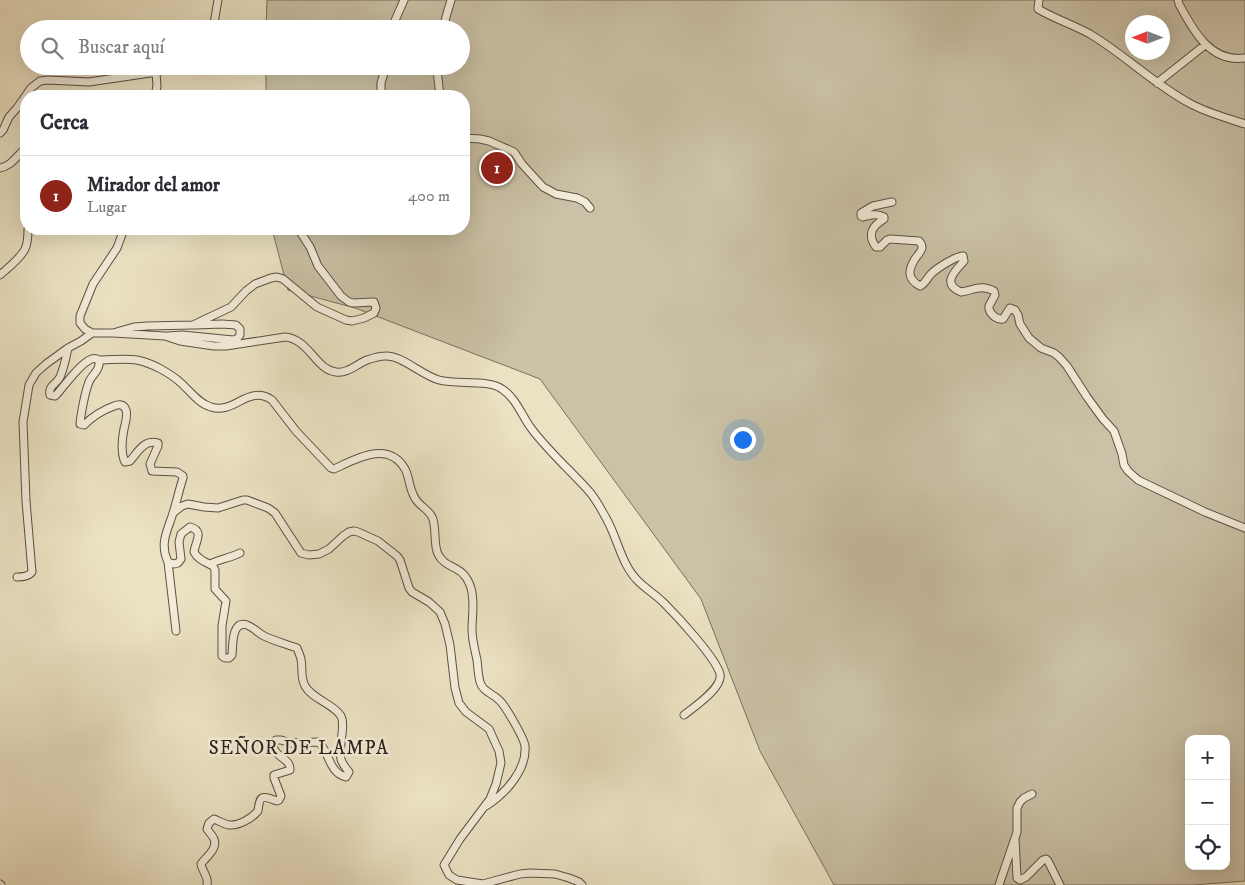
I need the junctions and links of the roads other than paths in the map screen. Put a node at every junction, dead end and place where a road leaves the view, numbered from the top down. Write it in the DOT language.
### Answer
graph roads {
  1 [pos="218,0"];
  2 [pos="404,0"];
  3 [pos="451,0"];
  4 [pos="1039,0"];
  5 [pos="1178,0"];
  6 [pos="215,20"];
  7 [pos="395,20"];
  8 [pos="445,20"];
  9 [pos="1205,45"];
  10 [pos="1245,58"];
  11 [pos="141,75"];
  12 [pos="156,75"];
  13 [pos="383,75"];
  14 [pos="437,75"];
  15 [pos="1157,82"];
  16 [pos="30,90"];
  17 [pos="156,90"];
  18 [pos="381,90"];
  19 [pos="439,90"];
  20 [pos="20,104"];
  21 [pos="1245,124"];
  22 [pos="0,133"];
  23 [pos="470,138"];
  24 [pos="20,154"];
  25 [pos="0,168"];
  26 [pos="892,202"];
  27 [pos="590,208"];
  28 [pos="28,235"];
  29 [pos="122,235"];
  30 [pos="301,235"];
  31 [pos="0,275"];
  32 [pos="193,325"];
  33 [pos="92,332"];
  34 [pos="113,332"];
  35 [pos="166,336"];
  36 [pos="68,348"];
  37 [pos="99,360"];
  38 [pos="173,513"];
  39 [pos="1245,528"];
  40 [pos="240,553"];
  41 [pos="168,562"];
  42 [pos="210,564"];
  43 [pos="17,577"];
  44 [pos="176,631"];
  45 [pos="684,715"];
  46 [pos="1032,794"];
  47 [pos="484,808"];
  48 [pos="1015,838"];
  49 [pos="207,885"];
  50 [pos="582,885"];
  51 [pos="999,885"];
  52 [pos="1060,885"];
  1 -- 6 [label="street"];
  2 -- 7 [label="street"];
  3 -- 8 [label="street"];
  4 -- 15 [label="street"];
  5 -- 9 [label="street"];
  9 -- 10 [label="street"];
  9 -- 15 [label="street"];
  11 -- 16 [label="street"];
  12 -- 17 [label="street"];
  13 -- 18 [label="street"];
  14 -- 19 [label="street"];
  15 -- 21 [label="street"];
  20 -- 22 [label="street"];
  23 -- 27 [label="street"];
  24 -- 25 [label="street"];
  26 -- 39 [label="street"];
  28 -- 31 [label="street"];
  29 -- 33 [label="street"];
  30 -- 32 [label="street"];
  32 -- 34 [label="street"];
  32 -- 35 [label="street"];
  33 -- 34 [label="street"];
  33 -- 36 [label="street"];
  34 -- 35 [label="street"];
  35 -- 45 [label="street"];
  36 -- 37 [label="street"];
  36 -- 43 [label="street"];
  37 -- 38 [label="street"];
  37 -- 47 [label="street"];
  38 -- 41 [label="street"];
  38 -- 47 [label="street"];
  40 -- 42 [label="street"];
  41 -- 42 [label="street"];
  41 -- 44 [label="street"];
  42 -- 49 [label="street"];
  46 -- 48 [label="street"];
  47 -- 50 [label="street"];
  48 -- 51 [label="street"];
  48 -- 52 [label="street"];
}
